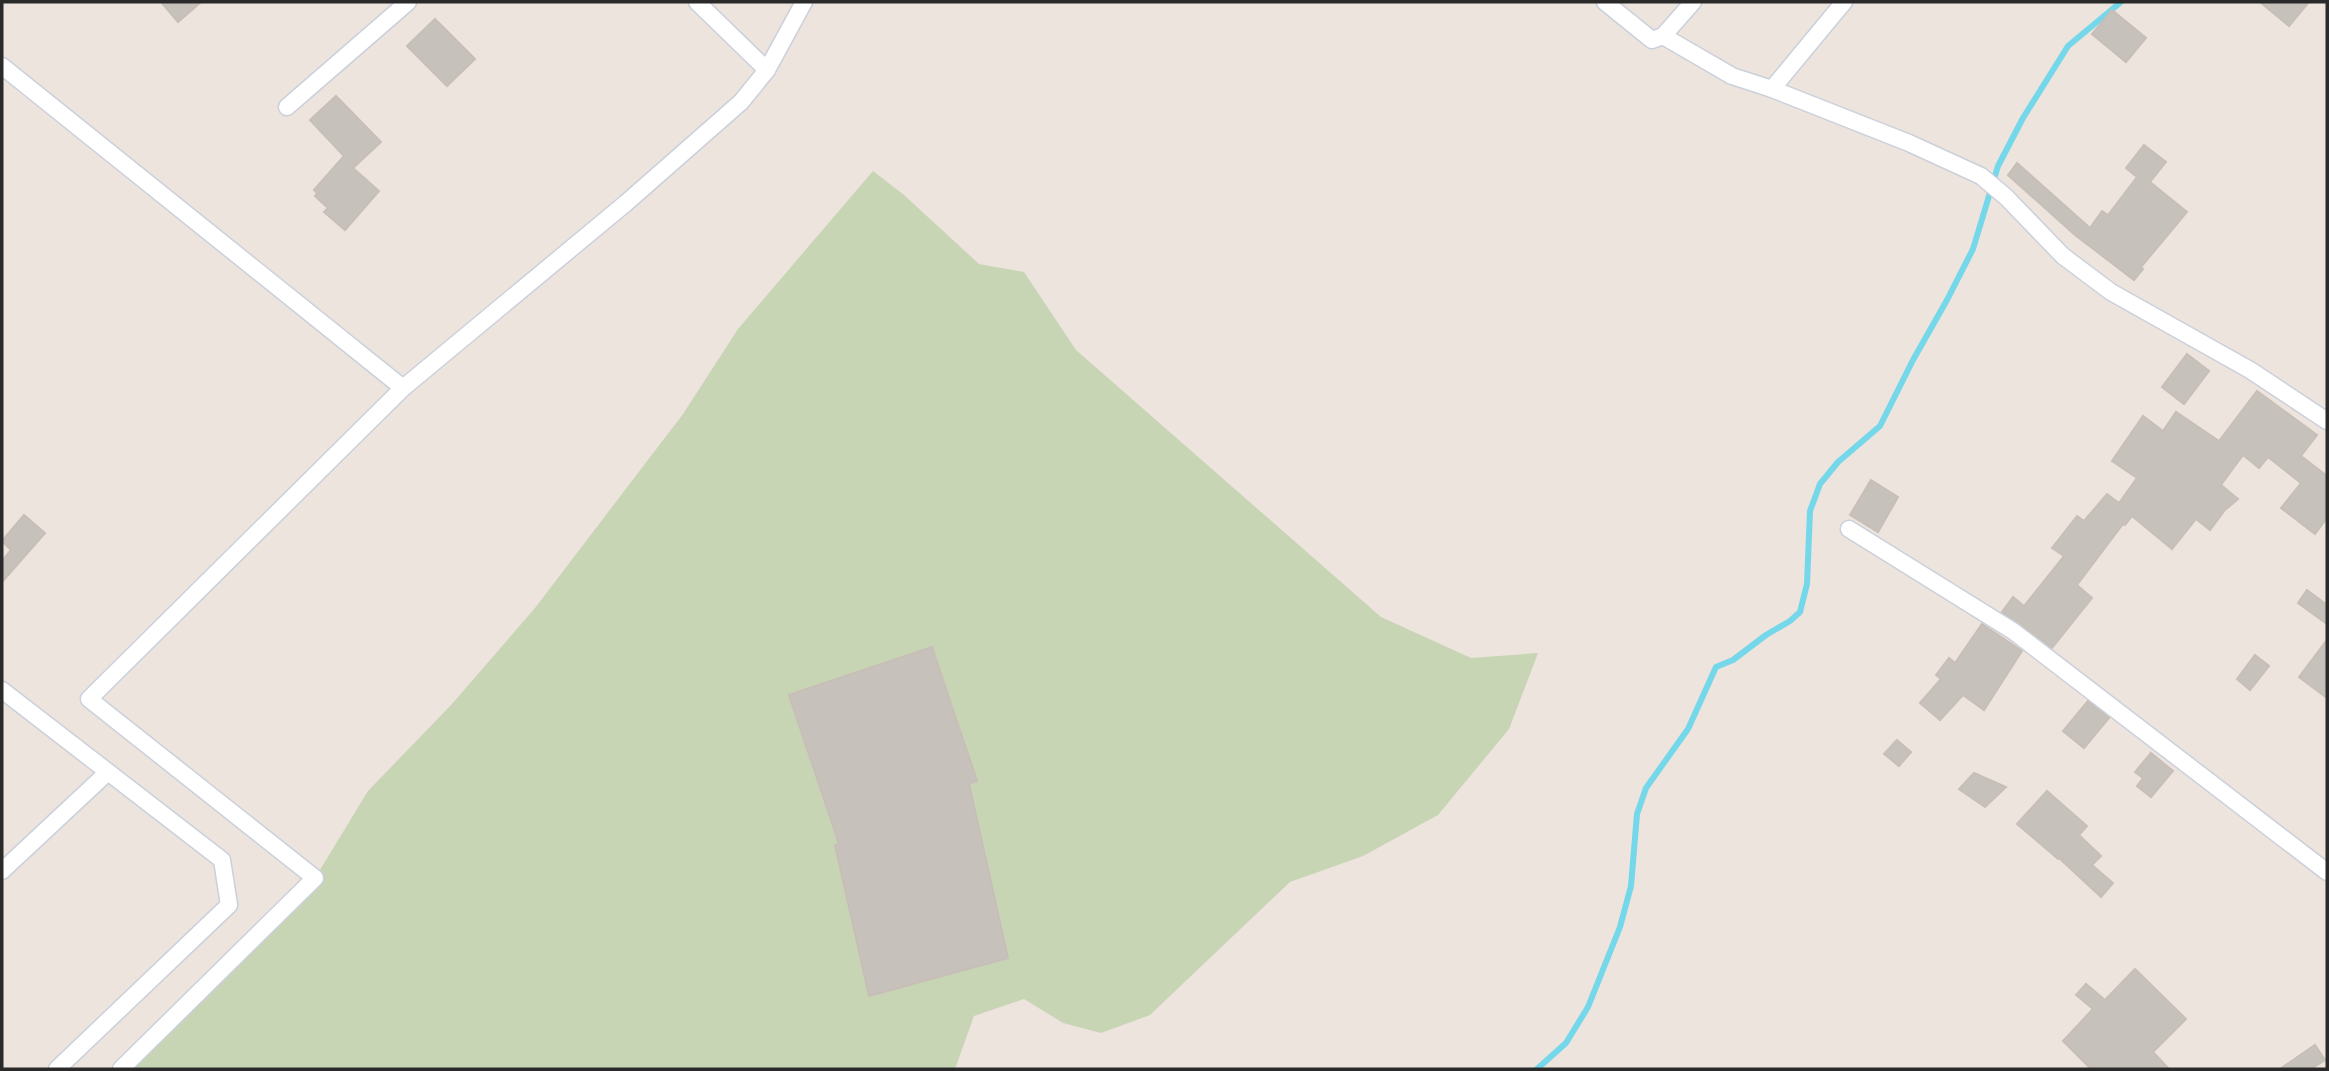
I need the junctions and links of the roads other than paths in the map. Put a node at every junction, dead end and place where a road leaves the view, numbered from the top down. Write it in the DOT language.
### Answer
graph roads {
  1 [pos="408,2"];
  2 [pos="697,2"];
  3 [pos="804,2"];
  4 [pos="1605,2"];
  5 [pos="1693,2"];
  6 [pos="1844,2"];
  7 [pos="1663,36"];
  8 [pos="2,66"];
  9 [pos="767,70"];
  10 [pos="1772,89"];
  11 [pos="287,107"];
  12 [pos="403,388"];
  13 [pos="2327,421"];
  14 [pos="1849,529"];
  15 [pos="2,690"];
  16 [pos="108,772"];
  17 [pos="2,871"];
  18 [pos="2327,872"];
  19 [pos="57,1069"];
  20 [pos="121,1069"];
  1 -- 11 [label="street"];
  2 -- 9 [label="street"];
  3 -- 9 [label="street"];
  4 -- 7 [label="street"];
  5 -- 7 [label="street"];
  6 -- 10 [label="street"];
  7 -- 10 [label="street"];
  8 -- 12 [label="street"];
  9 -- 12 [label="street"];
  10 -- 13 [label="street"];
  12 -- 20 [label="street"];
  14 -- 18 [label="street"];
  15 -- 16 [label="street"];
  16 -- 17 [label="street"];
  16 -- 19 [label="street"];
}
